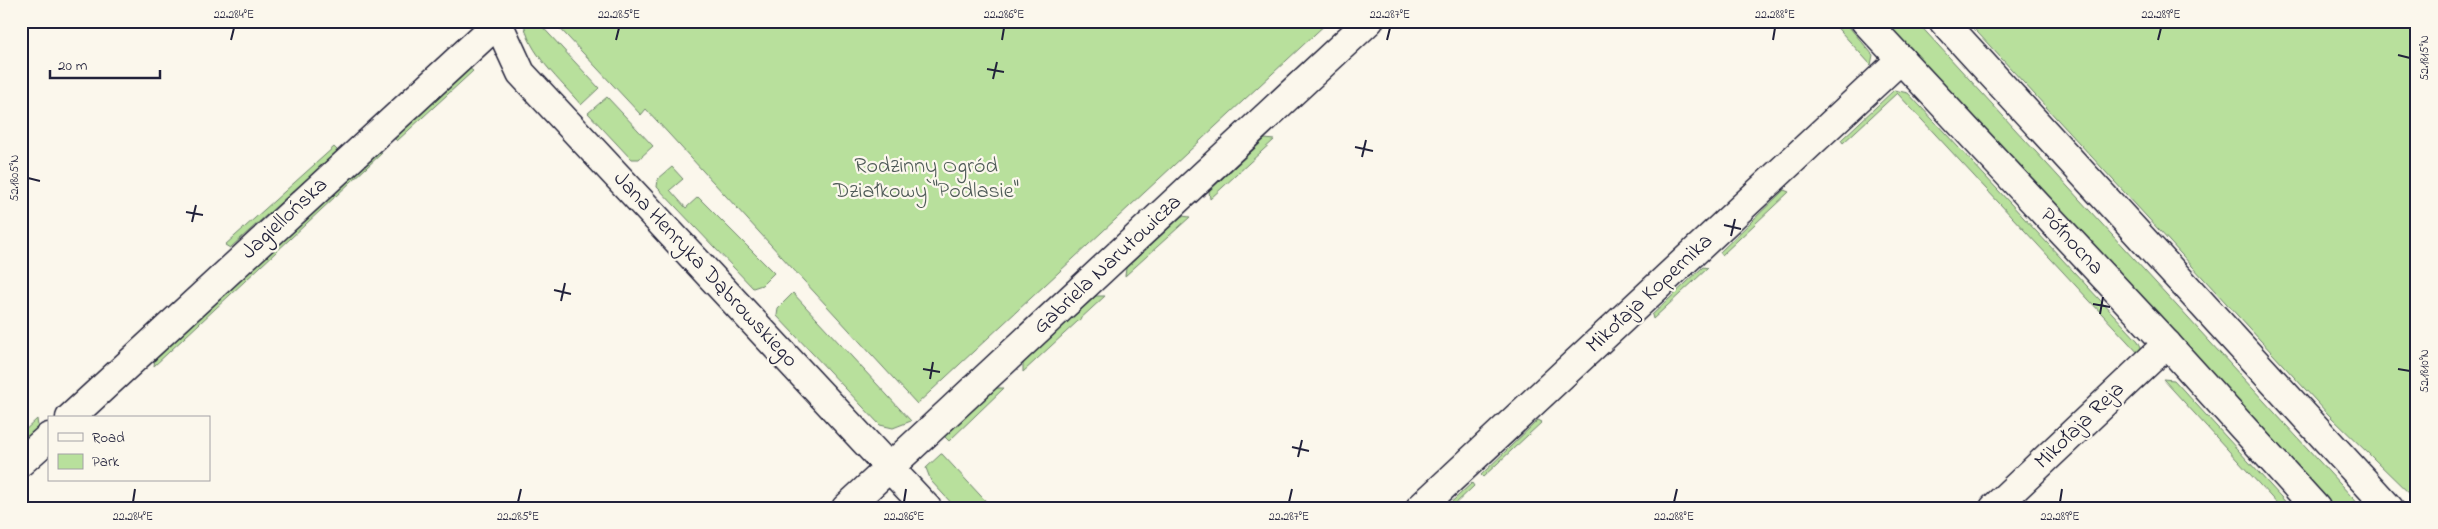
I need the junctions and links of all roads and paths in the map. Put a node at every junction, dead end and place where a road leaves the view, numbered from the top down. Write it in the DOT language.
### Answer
graph roads {
  1 [pos="1369,21"];
  2 [pos="1865,21"];
  3 [pos="1942,21"];
  4 [pos="498,22"];
  5 [pos="1901,59"];
  6 [pos="2166,344"];
  7 [pos="72,416"];
  8 [pos="48,438"];
  9 [pos="21,462"];
  10 [pos="890,468"];
  11 [pos="846,508"];
  12 [pos="927,508"];
  13 [pos="1420,508"];
  14 [pos="1994,508"];
  15 [pos="2316,508"];
  16 [pos="2389,508"];
  1 -- 10 [label="street, Gabriela Narutowicza"];
  2 -- 5 [label="street, Północna"];
  3 -- 16 [label="street"];
  4 -- 7 [label="street, Jagiellońska"];
  4 -- 10 [label="street, Jana Henryka Dąbrowskiego"];
  5 -- 6 [label="street, Północna"];
  5 -- 13 [label="street, Mikołaja Kopernika"];
  6 -- 14 [label="street, Mikołaja Reja"];
  6 -- 15 [label="street, Północna"];
  8 -- 9 [label="street"];
  10 -- 11 [label="street, Gabriela Narutowicza"];
  10 -- 12 [label="street, Jana Henryka Dąbrowskiego"];
}
